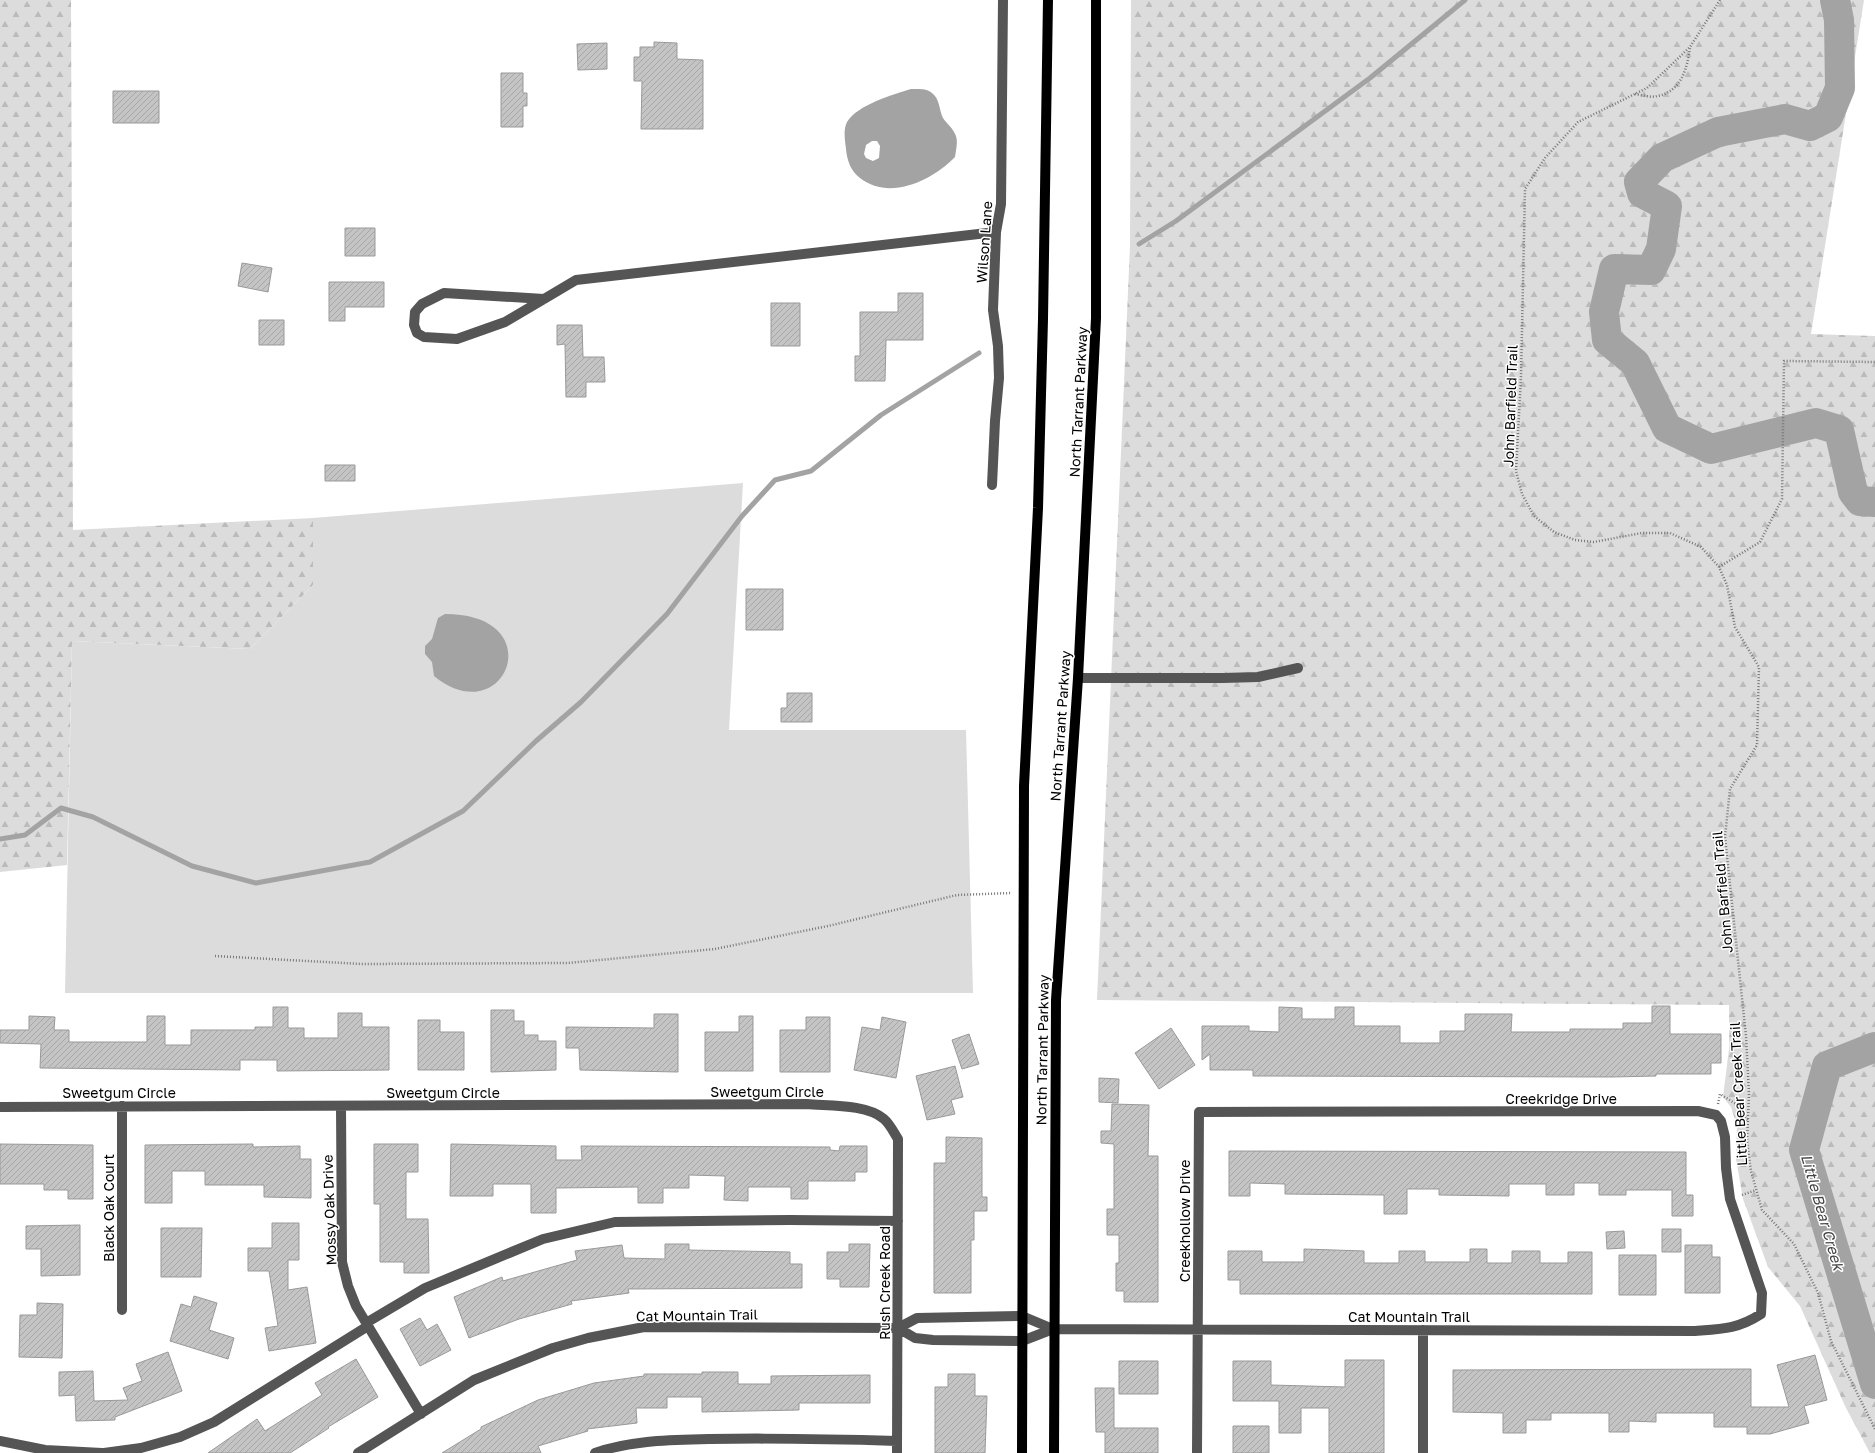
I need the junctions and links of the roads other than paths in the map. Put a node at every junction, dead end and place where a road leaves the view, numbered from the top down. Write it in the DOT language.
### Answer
graph roads {
  1 [pos="1003,0"];
  2 [pos="1048,0"];
  3 [pos="1096,0"];
  4 [pos="996,232"];
  5 [pos="544,299"];
  6 [pos="992,485"];
  7 [pos="1298,668"];
  8 [pos="1078,678"];
  9 [pos="122,1106"];
  10 [pos="341,1106"];
  11 [pos="0,1107"];
  12 [pos="1199,1112"];
  13 [pos="884,1118"];
  14 [pos="898,1221"];
  15 [pos="122,1310"];
  16 [pos="1761,1314"];
  17 [pos="1022,1316"];
  18 [pos="367,1324"];
  19 [pos="898,1328"];
  20 [pos="1053,1329"];
  21 [pos="1198,1330"];
  22 [pos="1423,1330"];
  23 [pos="1022,1341"];
  24 [pos="421,1414"];
  25 [pos="0,1441"];
  26 [pos="897,1441"];
  27 [pos="103,1453"];
  28 [pos="358,1453"];
  29 [pos="595,1453"];
  30 [pos="897,1453"];
  31 [pos="1022,1453"];
  32 [pos="1054,1453"];
  33 [pos="1197,1453"];
  34 [pos="1423,1453"];
  1 -- 4 [label="street, Wilson Lane"];
  2 -- 17 [label="main road, North Tarrant Parkway"];
  3 -- 8 [label="main road, North Tarrant Parkway"];
  4 -- 5 [label="street"];
  4 -- 6 [label="street, Wilson Lane"];
  5 -- 5 [label="street"];
  7 -- 8 [label="street"];
  8 -- 20 [label="main road, North Tarrant Parkway"];
  9 -- 10 [label="street, Sweetgum Circle"];
  9 -- 11 [label="street, Sweetgum Circle"];
  9 -- 15 [label="street, Black Oak Court"];
  10 -- 13 [label="street, Sweetgum Circle"];
  10 -- 18 [label="street, Mossy Oak Drive"];
  12 -- 16 [label="street, Creekridge Drive"];
  12 -- 21 [label="street, Creekhollow Drive"];
  13 -- 14 [label="street, Rush Creek Road"];
  14 -- 18 [label="street"];
  14 -- 19 [label="street, Rush Creek Road"];
  16 -- 22 [label="street, Cat Mountain Trail"];
  17 -- 19 [label="street, Cat Mountain Trail"];
  17 -- 20 [label="street, Cat Mountain Trail"];
  17 -- 23 [label="main road, North Tarrant Parkway"];
  18 -- 24 [label="street, Mossy Oak Drive"];
  18 -- 27 [label="street"];
  19 -- 23 [label="street, Cat Mountain Trail"];
  19 -- 24 [label="street, Cat Mountain Trail"];
  19 -- 26 [label="street, Rush Creek Road"];
  20 -- 21 [label="street, Cat Mountain Trail"];
  20 -- 23 [label="street, Cat Mountain Trail"];
  20 -- 32 [label="main road, North Tarrant Parkway"];
  21 -- 22 [label="street, Cat Mountain Trail"];
  21 -- 33 [label="street, Creekhollow Drive"];
  22 -- 34 [label="street"];
  23 -- 31 [label="main road, North Tarrant Parkway"];
  24 -- 28 [label="street, Cat Mountain Trail"];
  25 -- 27 [label="street"];
  26 -- 29 [label="street"];
  26 -- 30 [label="street, Rush Creek Road"];
}
